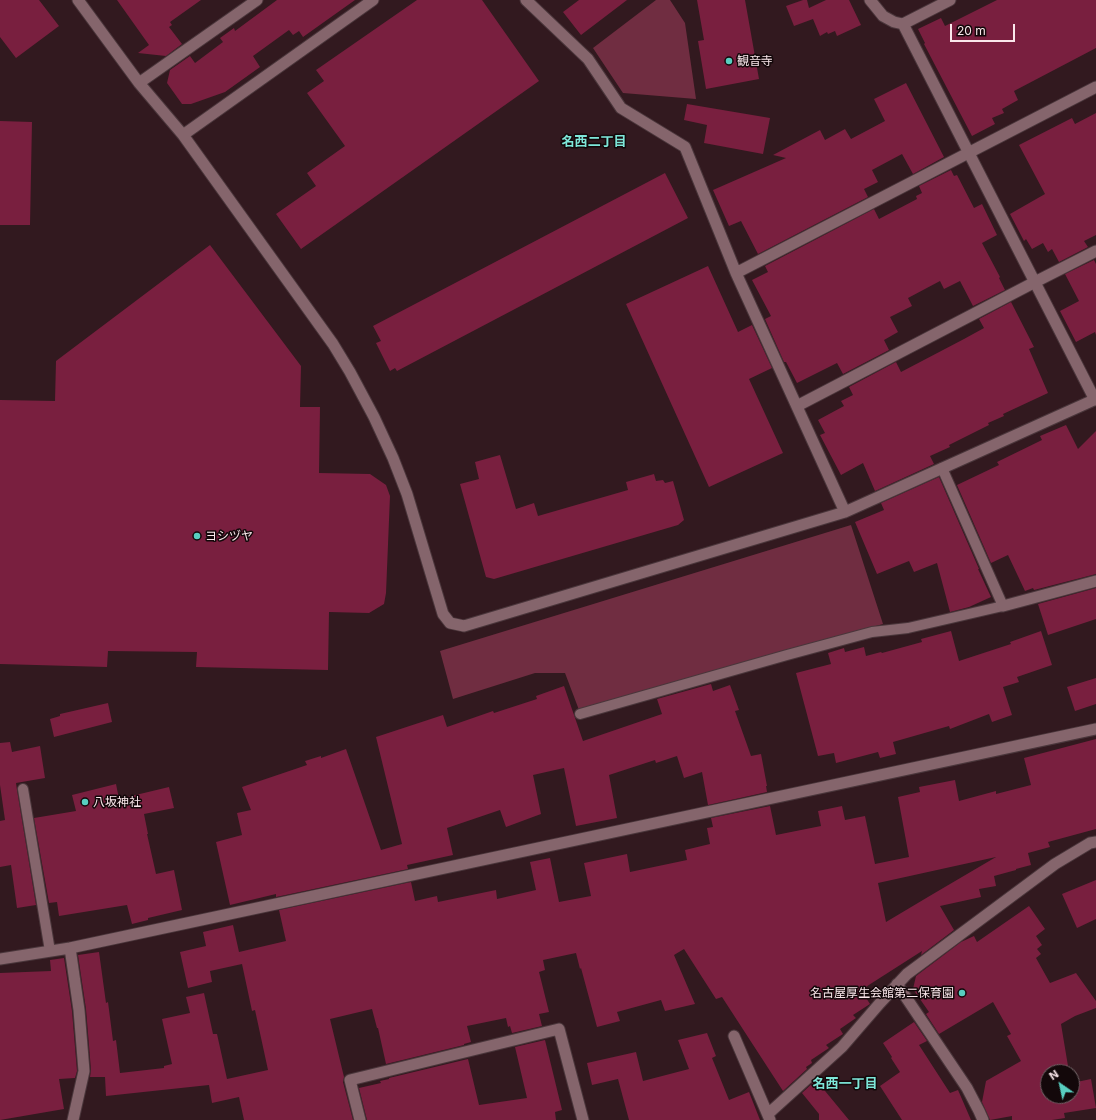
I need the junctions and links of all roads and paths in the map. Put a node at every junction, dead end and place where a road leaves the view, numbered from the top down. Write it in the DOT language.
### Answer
graph roads {
  1 [pos="257,0"];
  2 [pos="373,0"];
  3 [pos="870,0"];
  4 [pos="950,0"];
  5 [pos="80,1"];
  6 [pos="529,1"];
  7 [pos="903,24"];
  8 [pos="139,83"];
  9 [pos="1096,87"];
  10 [pos="183,135"];
  11 [pos="969,153"];
  12 [pos="1096,251"];
  13 [pos="736,273"];
  14 [pos="1035,282"];
  15 [pos="1095,399"];
  16 [pos="797,406"];
  17 [pos="942,468"];
  18 [pos="845,512"];
  19 [pos="1096,581"];
  20 [pos="1003,606"];
  21 [pos="580,714"];
  22 [pos="1096,730"];
  23 [pos="23,789"];
  24 [pos="1096,842"];
  25 [pos="70,948"];
  26 [pos="50,951"];
  27 [pos="0,959"];
  28 [pos="897,984"];
  29 [pos="734,1036"];
  30 [pos="769,1117"];
  31 [pos="73,1120"];
  32 [pos="360,1120"];
  33 [pos="583,1120"];
  34 [pos="983,1120"];
  1 -- 8 [label="street"];
  2 -- 10 [label="street"];
  3 -- 7 [label="street"];
  4 -- 7 [label="street"];
  5 -- 8 [label="street"];
  6 -- 13 [label="street"];
  7 -- 11 [label="street"];
  8 -- 10 [label="street"];
  9 -- 11 [label="street"];
  10 -- 18 [label="street"];
  11 -- 13 [label="street"];
  11 -- 14 [label="street"];
  12 -- 14 [label="street"];
  13 -- 16 [label="street"];
  14 -- 15 [label="street"];
  14 -- 16 [label="street"];
  15 -- 17 [label="street"];
  16 -- 18 [label="street"];
  17 -- 18 [label="street"];
  17 -- 20 [label="lane"];
  19 -- 20 [label="street"];
  20 -- 21 [label="lane"];
  22 -- 25 [label="street"];
  23 -- 26 [label="lane"];
  24 -- 28 [label="street"];
  25 -- 26 [label="street"];
  25 -- 31 [label="street"];
  26 -- 27 [label="street"];
  28 -- 30 [label="street"];
  28 -- 34 [label="street"];
  29 -- 30 [label="street"];
  32 -- 33 [label="street"];
}
